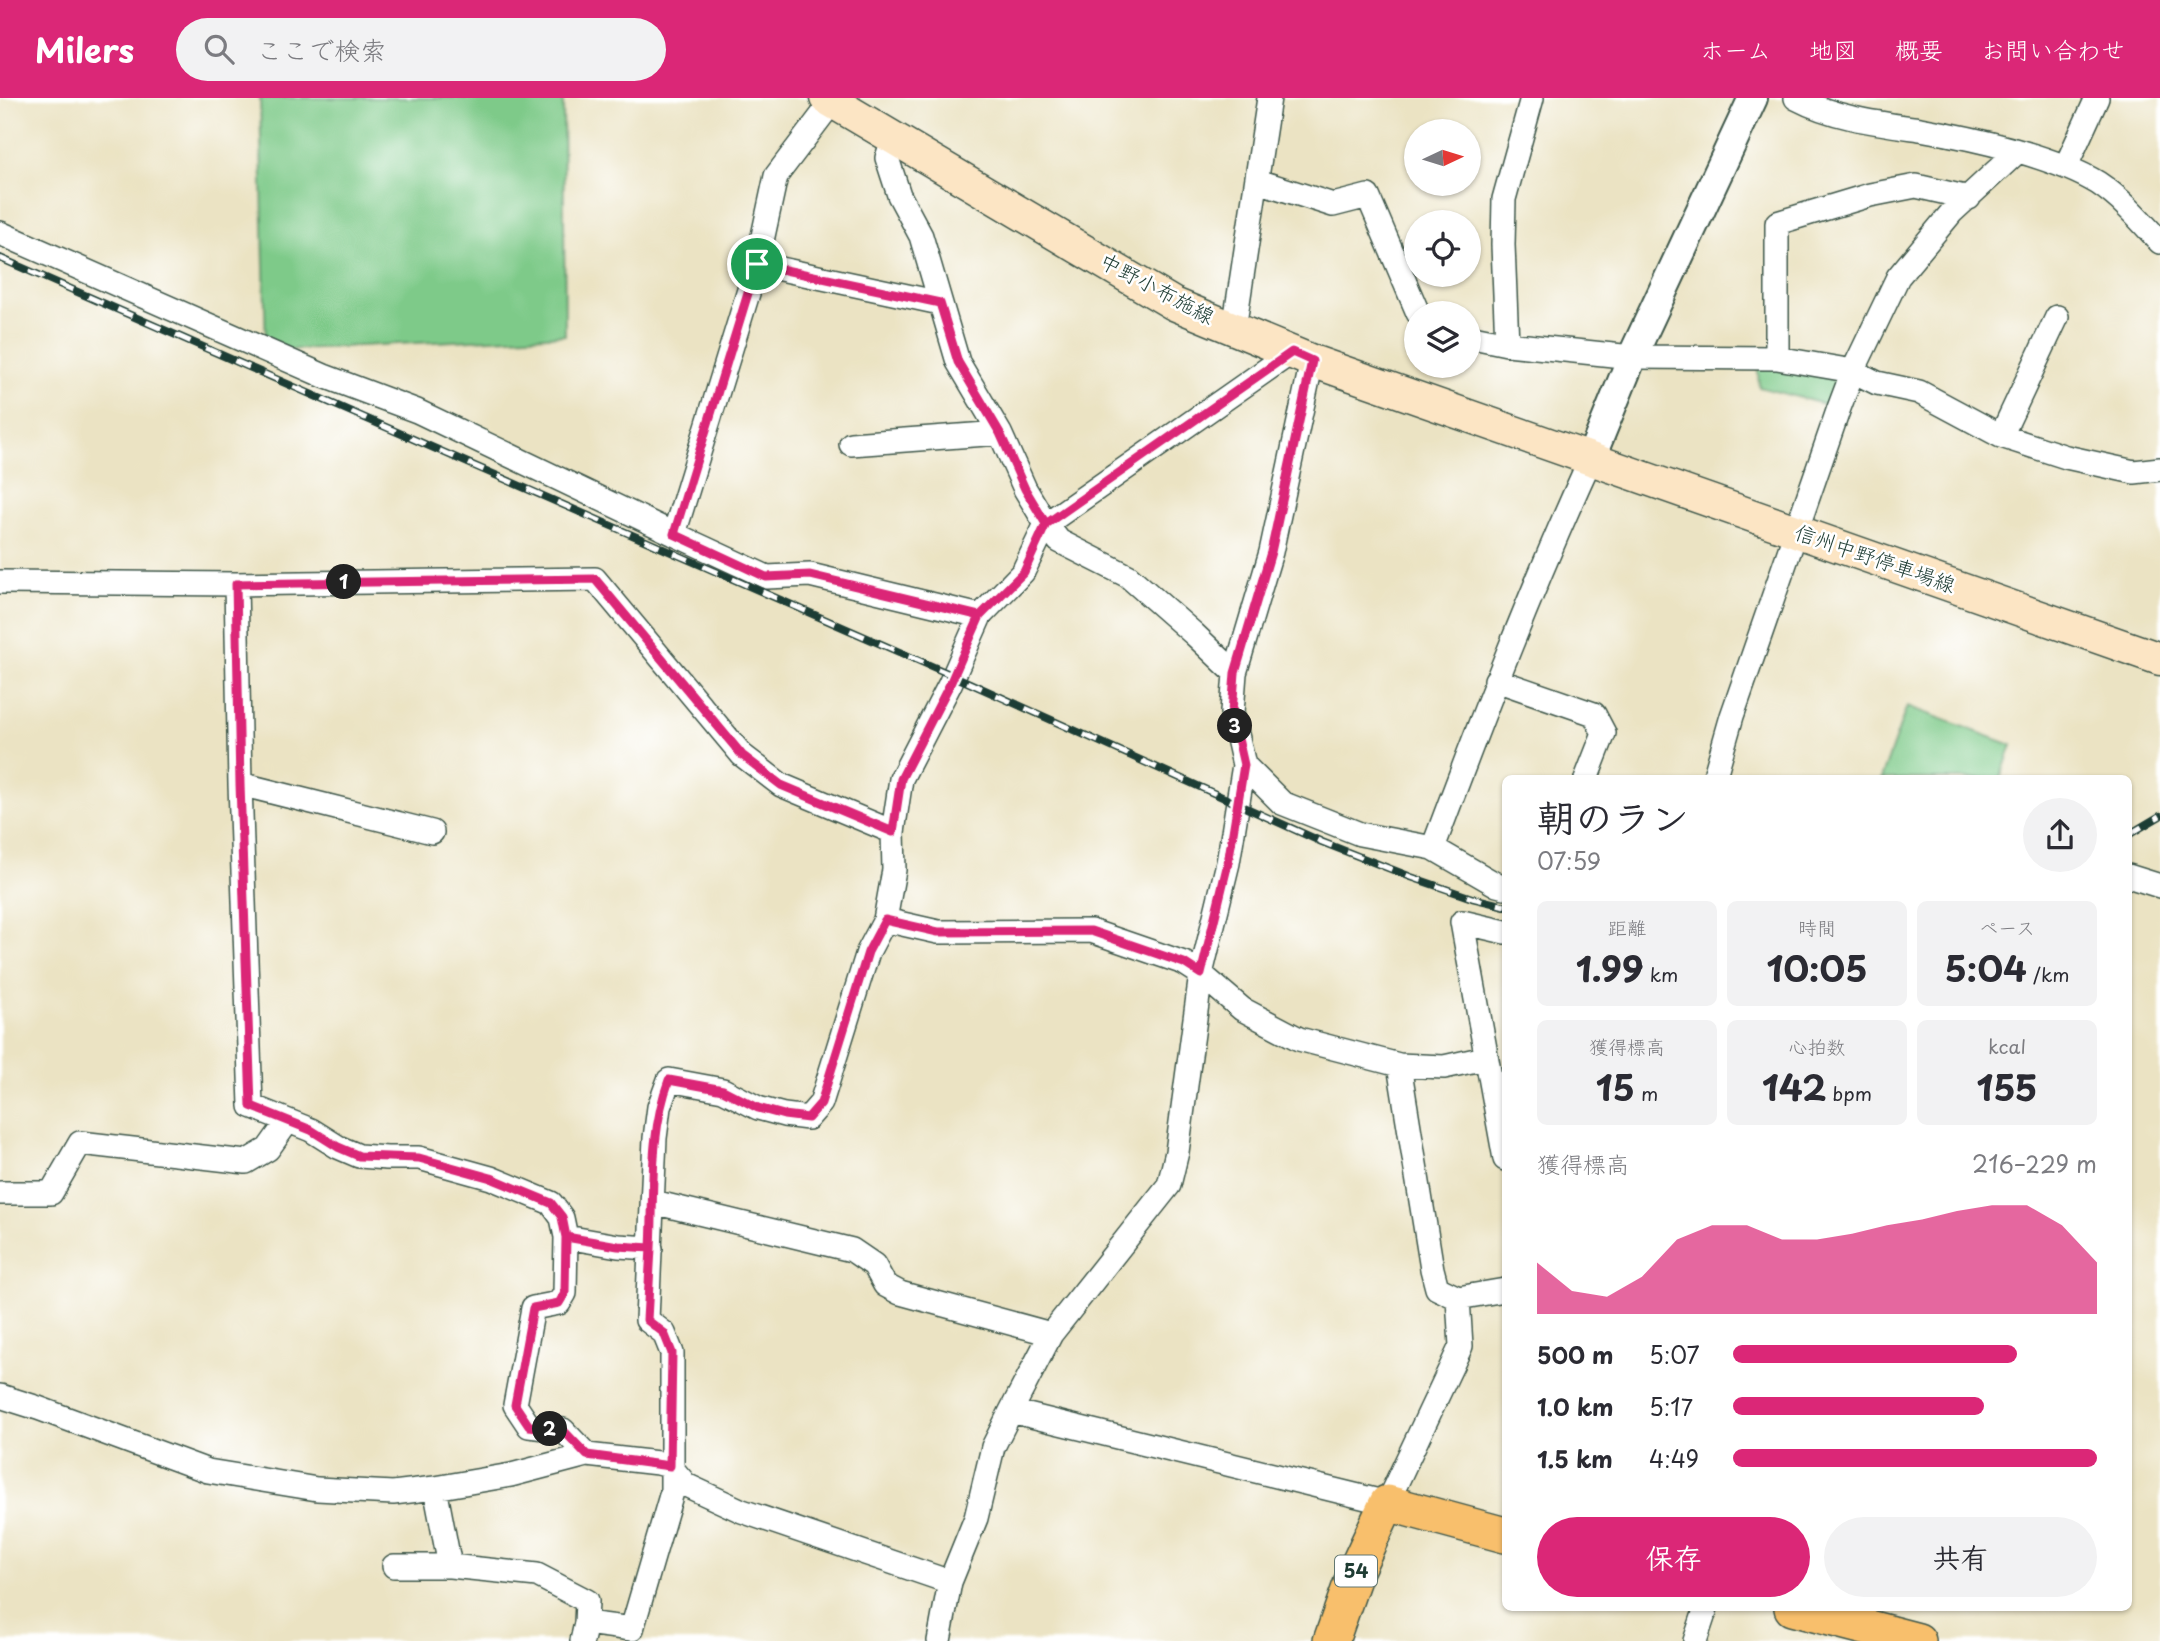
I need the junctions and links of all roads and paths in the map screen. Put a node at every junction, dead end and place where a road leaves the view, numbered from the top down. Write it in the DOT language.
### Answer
graph roads {
  1 [pos="1269,98"];
  2 [pos="1532,98"];
  3 [pos="1753,98"];
  4 [pos="1796,98"];
  5 [pos="2097,98"];
  6 [pos="829,100"];
  7 [pos="893,139"];
  8 [pos="2017,152"];
  9 [pos="2066,166"];
  10 [pos="1258,181"];
  11 [pos="1969,198"];
  12 [pos="0,233"];
  13 [pos="2160,242"];
  14 [pos="757,264"];
  15 [pos="1413,301"];
  16 [pos="940,303"];
  17 [pos="2057,317"];
  18 [pos="1234,329"];
  19 [pos="1481,339"];
  20 [pos="1507,344"];
  21 [pos="1302,357"];
  22 [pos="1632,357"];
  23 [pos="1777,358"];
  24 [pos="1853,372"];
  25 [pos="1000,433"];
  26 [pos="2000,436"];
  27 [pos="851,444"];
  28 [pos="1590,460"];
  29 [pos="2160,469"];
  30 [pos="1046,524"];
  31 [pos="1797,532"];
  32 [pos="674,534"];
  33 [pos="0,582"];
  34 [pos="236,584"];
  35 [pos="980,616"];
  36 [pos="2160,659"];
  37 [pos="1235,673"];
  38 [pos="1496,680"];
  39 [pos="1244,765"];
  40 [pos="1588,775"];
  41 [pos="1715,775"];
  42 [pos="240,784"];
  43 [pos="432,832"];
  44 [pos="893,832"];
  45 [pos="1433,848"];
  46 [pos="2132,877"];
  47 [pos="1502,886"];
  48 [pos="2160,886"];
  49 [pos="885,920"];
  50 [pos="1502,931"];
  51 [pos="1201,974"];
  52 [pos="1485,1058"];
  53 [pos="1399,1065"];
  54 [pos="288,1121"];
  55 [pos="1502,1144"];
  56 [pos="0,1193"];
  57 [pos="653,1202"];
  58 [pos="566,1237"];
  59 [pos="651,1248"];
  60 [pos="1502,1291"];
  61 [pos="1458,1298"];
  62 [pos="1051,1334"];
  63 [pos="0,1396"];
  64 [pos="1011,1411"];
  65 [pos="587,1455"];
  66 [pos="670,1466"];
  67 [pos="436,1488"];
  68 [pos="1387,1503"];
  69 [pos="1502,1534"];
  70 [pos="394,1566"];
  71 [pos="450,1566"];
  72 [pos="950,1583"];
  73 [pos="1705,1611"];
  74 [pos="1800,1611"];
  75 [pos="584,1632"];
  76 [pos="1866,1635"];
  77 [pos="939,1641"];
  78 [pos="1331,1641"];
  79 [pos="1695,1641"];
  80 [pos="1918,1641"];
  1 -- 10 [label="street"];
  2 -- 20 [label="street"];
  3 -- 22 [label="street"];
  4 -- 8 [label="street"];
  5 -- 9 [label="street"];
  6 -- 7 [label="main road, 中野小布施線"];
  6 -- 14 [label="street"];
  7 -- 16 [label="street"];
  7 -- 18 [label="main road, 中野小布施線"];
  8 -- 9 [label="street"];
  8 -- 11 [label="street"];
  9 -- 13 [label="street"];
  10 -- 15 [label="street"];
  10 -- 18 [label="street"];
  11 -- 23 [label="street"];
  11 -- 24 [label="street"];
  12 -- 32 [label="street"];
  14 -- 16 [label="street"];
  14 -- 32 [label="street"];
  16 -- 25 [label="street"];
  17 -- 26 [label="street"];
  18 -- 21 [label="main road, 中野小布施線"];
  19 -- 20 [label="street"];
  20 -- 22 [label="street"];
  21 -- 28 [label="main road, 中野小布施線"];
  21 -- 30 [label="street"];
  21 -- 37 [label="street"];
  22 -- 23 [label="street"];
  22 -- 28 [label="street"];
  23 -- 24 [label="street"];
  24 -- 26 [label="street"];
  24 -- 31 [label="street"];
  25 -- 27 [label="street"];
  25 -- 30 [label="street"];
  26 -- 29 [label="street"];
  28 -- 31 [label="main road, 信州中野停車場線"];
  28 -- 38 [label="street"];
  30 -- 35 [label="street"];
  30 -- 37 [label="street"];
  31 -- 36 [label="main road, 信州中野停車場線"];
  31 -- 41 [label="street"];
  32 -- 35 [label="street"];
  33 -- 34 [label="street"];
  34 -- 42 [label="street"];
  34 -- 44 [label="street"];
  35 -- 44 [label="street"];
  37 -- 39 [label="street"];
  38 -- 40 [label="street"];
  38 -- 45 [label="street"];
  39 -- 45 [label="street"];
  39 -- 51 [label="street"];
  42 -- 43 [label="street"];
  42 -- 54 [label="street"];
  44 -- 49 [label="street"];
  45 -- 47 [label="street"];
  46 -- 48 [label="street"];
  49 -- 51 [label="street"];
  49 -- 57 [label="street"];
  50 -- 52 [label="street"];
  51 -- 53 [label="street"];
  51 -- 62 [label="street"];
  52 -- 53 [label="street"];
  52 -- 55 [label="street"];
  53 -- 61 [label="street"];
  54 -- 56 [label="street"];
  54 -- 58 [label="street"];
  57 -- 59 [label="street"];
  57 -- 62 [label="street"];
  58 -- 59 [label="street"];
  58 -- 65 [label="street"];
  59 -- 66 [label="street"];
  60 -- 61 [label="street"];
  61 -- 68 [label="street"];
  62 -- 64 [label="street"];
  63 -- 67 [label="street"];
  64 -- 68 [label="street"];
  64 -- 72 [label="street"];
  65 -- 66 [label="street"];
  65 -- 67 [label="street"];
  66 -- 72 [label="street"];
  66 -- 75 [label="street"];
  67 -- 71 [label="street"];
  68 -- 69 [label="main road"];
  68 -- 78 [label="main road, 54"];
  70 -- 71 [label="street"];
  71 -- 75 [label="street"];
  72 -- 77 [label="street"];
  73 -- 79 [label="street"];
  74 -- 76 [label="main road"];
  76 -- 80 [label="main road"];
}
